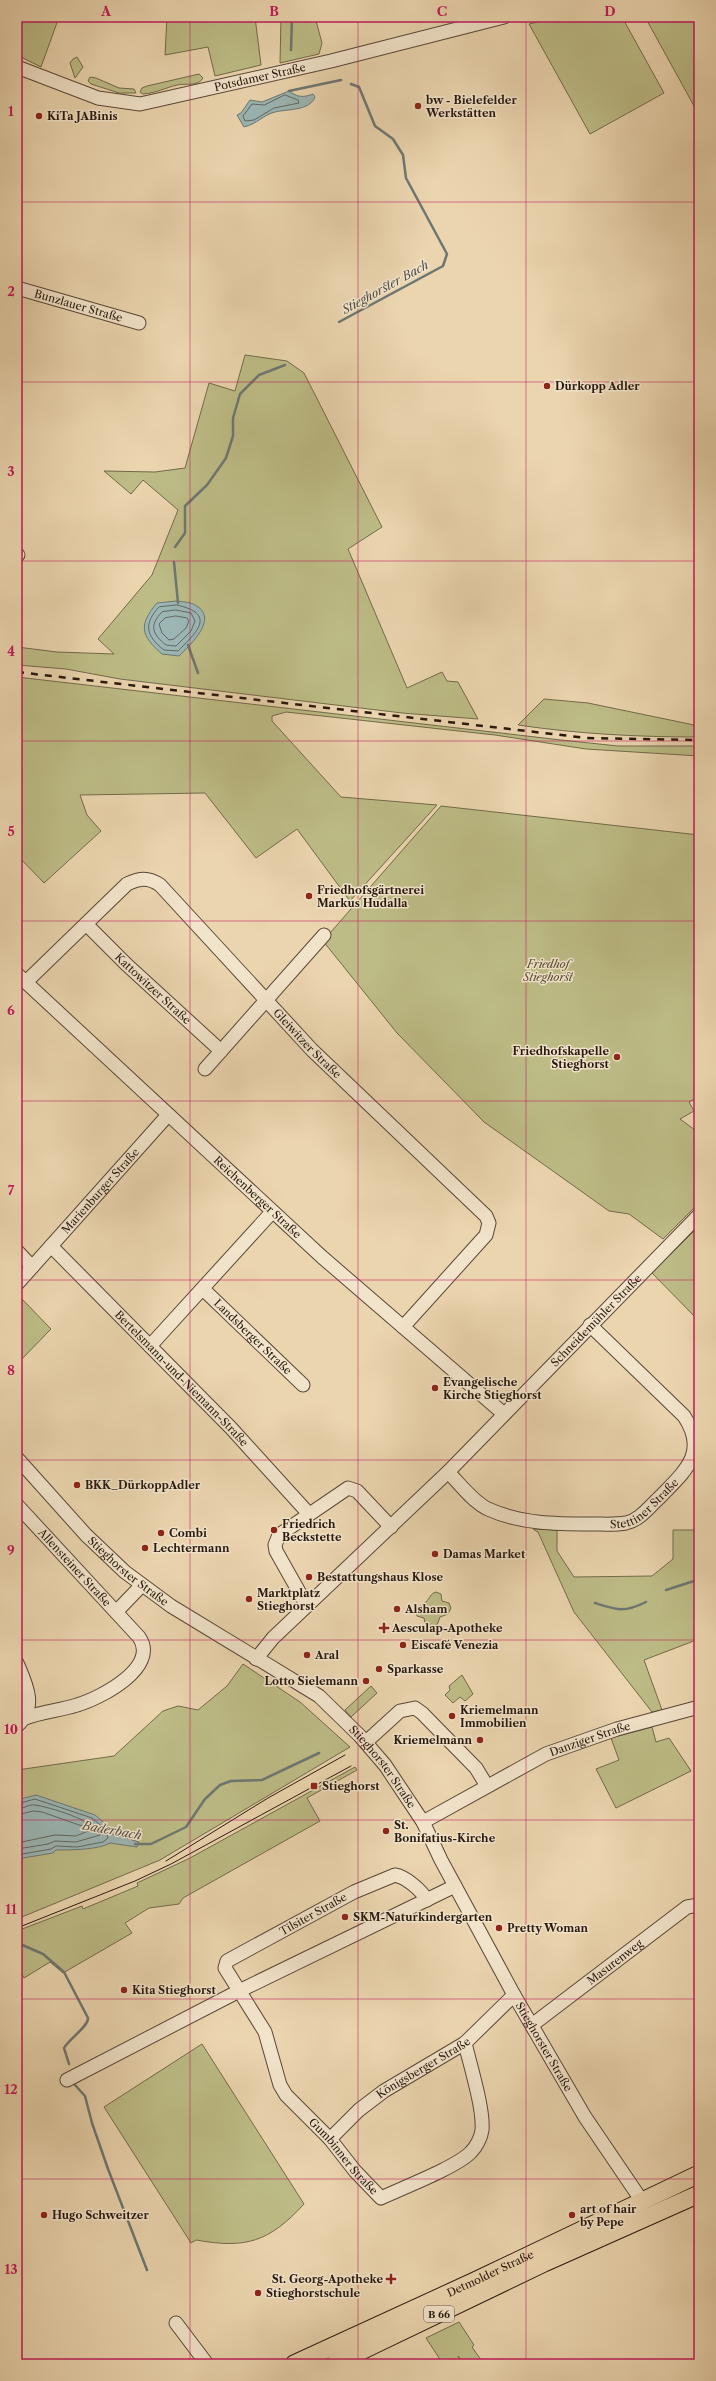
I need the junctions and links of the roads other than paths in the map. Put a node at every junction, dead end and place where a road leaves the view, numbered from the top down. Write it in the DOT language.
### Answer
graph roads {
  1 [pos="504,17"];
  2 [pos="17,68"];
  3 [pos="17,288"];
  4 [pos="139,323"];
  5 [pos="86,924"];
  6 [pos="324,935"];
  7 [pos="22,978"];
  8 [pos="267,999"];
  9 [pos="221,1051"];
  10 [pos="205,1069"];
  11 [pos="168,1114"];
  12 [pos="272,1212"];
  13 [pos="699,1215"];
  14 [pos="50,1246"];
  15 [pos="17,1252"];
  16 [pos="32,1267"];
  17 [pos="17,1284"];
  18 [pos="203,1289"];
  19 [pos="403,1326"];
  20 [pos="590,1326"];
  21 [pos="150,1346"];
  22 [pos="303,1385"];
  23 [pos="504,1414"];
  24 [pos="20,1466"];
  25 [pos="448,1472"];
  26 [pos="17,1505"];
  27 [pos="309,1514"];
  28 [pos="391,1527"];
  29 [pos="142,1586"];
  30 [pos="307,1606"];
  31 [pos="116,1612"];
  32 [pos="256,1658"];
  33 [pos="17,1663"];
  34 [pos="30,1696"];
  35 [pos="699,1707"];
  36 [pos="50,1711"];
  37 [pos="20,1722"];
  38 [pos="366,1742"];
  39 [pos="487,1786"];
  40 [pos="423,1822"];
  41 [pos="455,1886"];
  42 [pos="427,1900"];
  43 [pos="699,1905"];
  44 [pos="239,1991"];
  45 [pos="514,1995"];
  46 [pos="532,2025"];
  47 [pos="466,2043"];
  48 [pos="67,2080"];
  49 [pos="330,2140"];
  50 [pos="699,2174"];
  51 [pos="699,2194"];
  52 [pos="642,2201"];
  53 [pos="649,2216"];
  54 [pos="176,2323"];
  55 [pos="207,2364"];
  56 [pos="294,2364"];
  57 [pos="334,2364"];
  1 -- 2 [label="street, Potsdamer Straße"];
  3 -- 4 [label="street, Bunzlauer Straße"];
  5 -- 7 [label="street, Gleiwitzer Straße"];
  5 -- 8 [label="street, Gleiwitzer Straße"];
  5 -- 9 [label="street, Kattowitzer Straße"];
  6 -- 8 [label="street"];
  7 -- 11 [label="street, Reichenberger Straße"];
  8 -- 9 [label="street"];
  8 -- 19 [label="street, Gleiwitzer Straße"];
  9 -- 10 [label="street"];
  11 -- 12 [label="street, Reichenberger Straße"];
  11 -- 14 [label="street, Marienburger Straße"];
  12 -- 18 [label="street"];
  12 -- 19 [label="street, Reichenberger Straße"];
  13 -- 20 [label="street, Schneidemühler Straße"];
  14 -- 16 [label="street, Marienburger Straße"];
  14 -- 21 [label="street, Bertelsmann-und-Niemann-Straße"];
  15 -- 16 [label="street"];
  16 -- 17 [label="street, Marienburger Straße"];
  18 -- 21 [label="street"];
  18 -- 22 [label="street, Landsberger Straße"];
  19 -- 23 [label="street, Reichenberger Straße"];
  20 -- 23 [label="street, Schneidemühler Straße"];
  20 -- 25 [label="street, Stettiner Straße"];
  21 -- 27 [label="street, Bertelsmann-und-Niemann-Straße"];
  23 -- 25 [label="street, Schneidemühler Straße"];
  24 -- 29 [label="street, Stieghorster Straße"];
  25 -- 28 [label="street, Schneidemühler Straße"];
  26 -- 31 [label="street, Allensteiner Straße"];
  27 -- 28 [label="street"];
  27 -- 30 [label="street"];
  28 -- 30 [label="street, Schneidemühler Straße"];
  29 -- 31 [label="street, Allensteiner Straße"];
  29 -- 32 [label="street, Stieghorster Straße"];
  30 -- 32 [label="street, Schneidemühler Straße"];
  31 -- 36 [label="street, Allensteiner Straße"];
  32 -- 38 [label="street, Stieghorster Straße"];
  33 -- 34 [label="street"];
  34 -- 36 [label="street"];
  34 -- 37 [label="street, Allensteiner Straße"];
  35 -- 39 [label="street, Danziger Straße"];
  36 -- 37 [label="street, Allensteiner Straße"];
  38 -- 39 [label="street"];
  38 -- 40 [label="street, Stieghorster Straße"];
  39 -- 40 [label="street, Danziger Straße"];
  40 -- 41 [label="street, Stieghorster Straße"];
  41 -- 42 [label="street"];
  41 -- 45 [label="street, Stieghorster Straße"];
  42 -- 44 [label="street"];
  42 -- 44 [label="street, Tilsiter Straße"];
  43 -- 46 [label="street, Masurenweg"];
  44 -- 48 [label="street"];
  44 -- 49 [label="street, Gumbinner Straße"];
  45 -- 46 [label="street, Stieghorster Straße"];
  45 -- 47 [label="street, Königsberger Straße"];
  46 -- 52 [label="street, Stieghorster Straße"];
  47 -- 49 [label="street, Königsberger Straße"];
  47 -- 49 [label="street, Gumbinner Straße"];
  50 -- 52 [label="main road, Detmolder Straße / B 66"];
  51 -- 53 [label="main road, Detmolder Straße / B 66"];
  52 -- 53 [label="main road"];
  52 -- 56 [label="main road, Detmolder Straße / B 66"];
  53 -- 57 [label="main road, Detmolder Straße / B 66"];
  54 -- 55 [label="street"];
}
